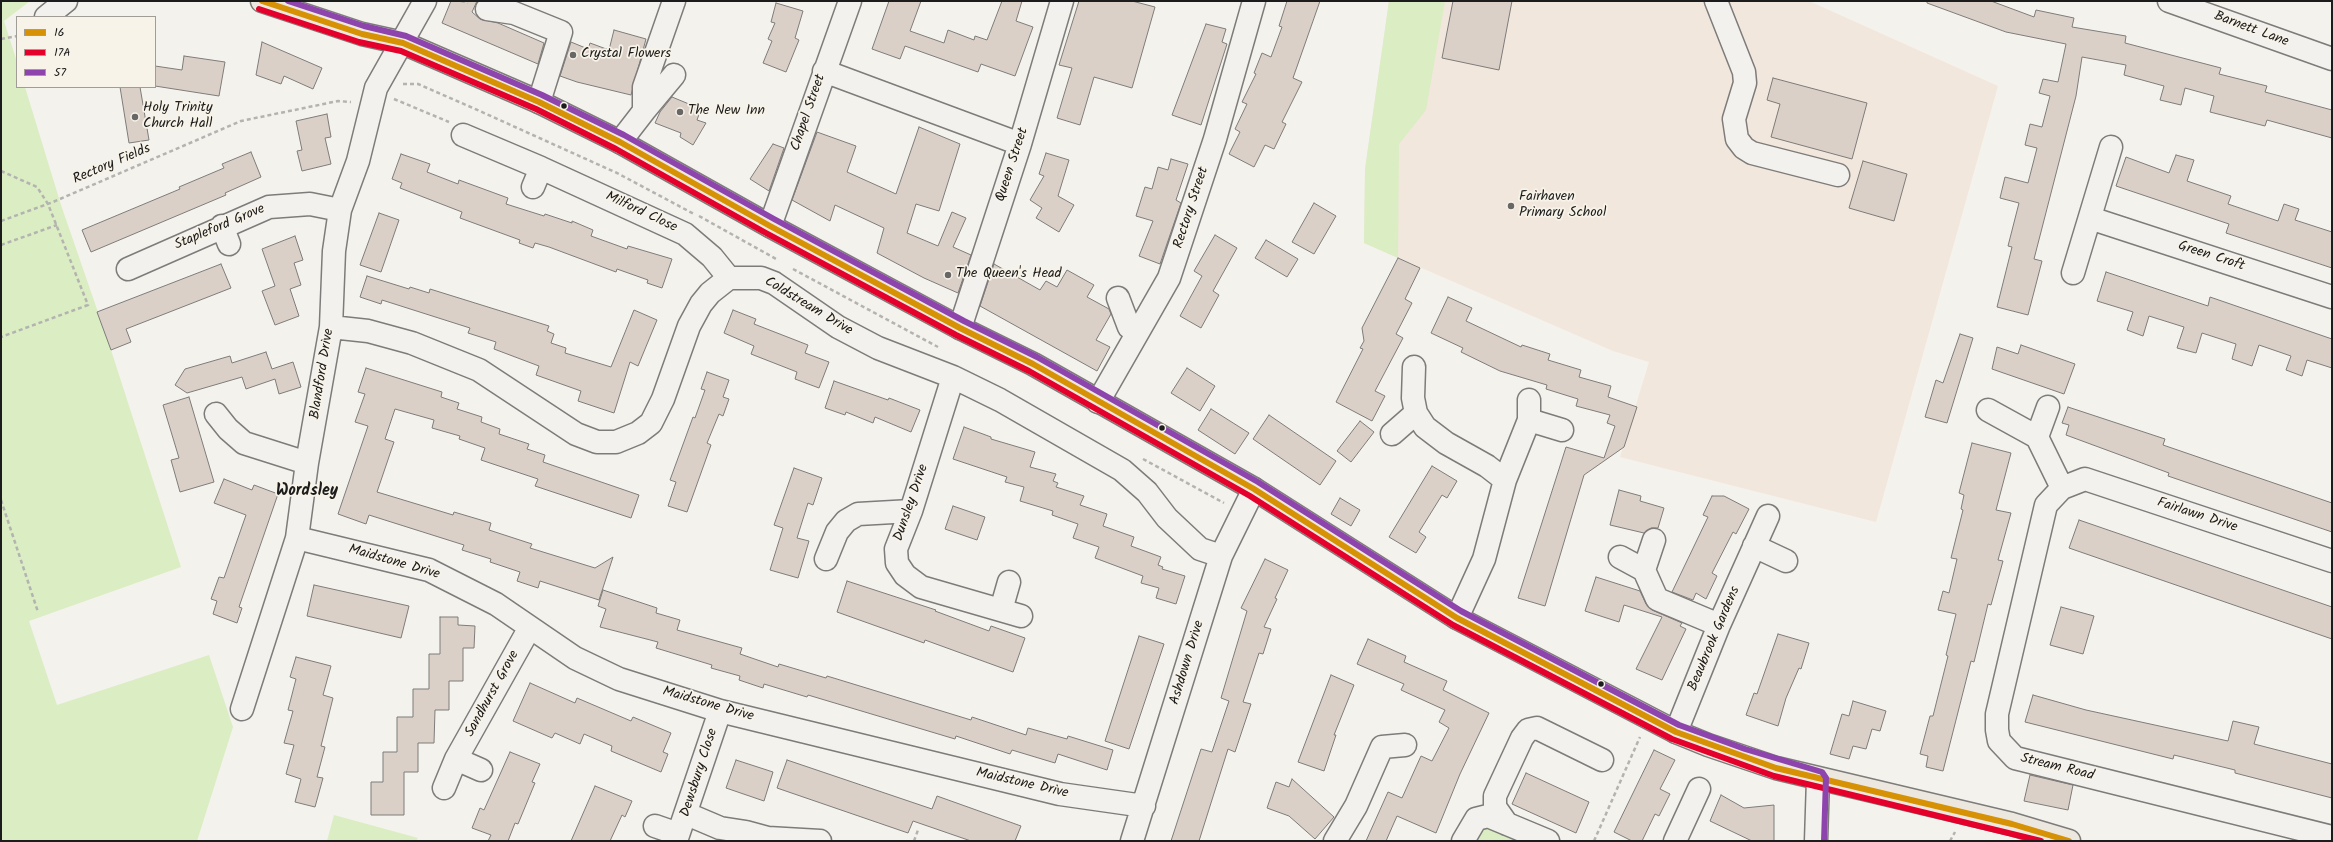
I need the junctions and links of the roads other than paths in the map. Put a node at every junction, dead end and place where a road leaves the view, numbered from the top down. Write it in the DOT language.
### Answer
graph roads {
  1 [pos="66,1"];
  2 [pos="262,1"];
  3 [pos="425,1"];
  4 [pos="674,1"];
  5 [pos="850,1"];
  6 [pos="1062,1"];
  7 [pos="1254,1"];
  8 [pos="1716,1"];
  9 [pos="2169,1"];
  10 [pos="487,9"];
  11 [pos="47,16"];
  12 [pos="404,43"];
  13 [pos="2332,59"];
  14 [pos="824,71"];
  15 [pos="674,75"];
  16 [pos="539,102"];
  17 [pos="644,111"];
  18 [pos="463,136"];
  19 [pos="620,142"];
  20 [pos="1020,144"];
  21 [pos="2111,147"];
  22 [pos="1838,175"];
  23 [pos="340,210"];
  24 [pos="2090,218"];
  25 [pos="770,226"];
  26 [pos="128,269"];
  27 [pos="2073,273"];
  28 [pos="729,278"];
  29 [pos="2332,296"];
  30 [pos="1118,298"];
  31 [pos="331,327"];
  32 [pos="960,328"];
  33 [pos="1137,333"];
  34 [pos="1414,366"];
  35 [pos="953,377"];
  36 [pos="1098,402"];
  37 [pos="2048,407"];
  38 [pos="1988,410"];
  39 [pos="1416,413"];
  40 [pos="216,414"];
  41 [pos="1562,430"];
  42 [pos="1392,434"];
  43 [pos="2037,437"];
  44 [pos="307,463"];
  45 [pos="1505,480"];
  46 [pos="2062,488"];
  47 [pos="1254,489"];
  48 [pos="911,510"];
  49 [pos="1768,516"];
  50 [pos="297,538"];
  51 [pos="1654,540"];
  52 [pos="1754,546"];
  53 [pos="1221,556"];
  54 [pos="1620,557"];
  55 [pos="826,560"];
  56 [pos="1786,561"];
  57 [pos="2332,561"];
  58 [pos="1644,570"];
  59 [pos="1009,582"];
  60 [pos="1457,618"];
  61 [pos="1719,625"];
  62 [pos="529,629"];
  63 [pos="242,710"];
  64 [pos="720,711"];
  65 [pos="1676,732"];
  66 [pos="1405,745"];
  67 [pos="456,759"];
  68 [pos="1602,760"];
  69 [pos="481,770"];
  70 [pos="1818,780"];
  71 [pos="444,788"];
  72 [pos="1699,789"];
  73 [pos="1144,806"];
  74 [pos="686,814"];
  75 [pos="1497,820"];
  76 [pos="655,826"];
  77 [pos="2332,837"];
  78 [pos="677,838"];
  79 [pos="820,841"];
  80 [pos="1132,841"];
  81 [pos="1335,841"];
  82 [pos="1463,841"];
  83 [pos="1548,841"];
  84 [pos="1675,841"];
  85 [pos="1816,841"];
  86 [pos="2069,841"];
  1 -- 11 [label="street"];
  2 -- 12 [label="highway"];
  3 -- 12 [label="street, Blandford Drive"];
  4 -- 17 [label="street"];
  5 -- 14 [label="street, Chapel Street"];
  6 -- 20 [label="street, Queen Street"];
  7 -- 33 [label="street, Rectory Street"];
  8 -- 22 [label="street"];
  9 -- 13 [label="street, Barnett Lane"];
  10 -- 16 [label="street"];
  12 -- 16 [label="highway"];
  12 -- 23 [label="street, Blandford Drive"];
  14 -- 20 [label="street"];
  14 -- 25 [label="street, Chapel Street"];
  15 -- 17 [label="street"];
  16 -- 19 [label="highway"];
  17 -- 19 [label="street"];
  18 -- 28 [label="street, Milford Close"];
  19 -- 25 [label="highway"];
  20 -- 32 [label="street, Queen Street"];
  21 -- 24 [label="street"];
  23 -- 26 [label="street, Stapleford Grove"];
  23 -- 31 [label="street, Blandford Drive"];
  24 -- 27 [label="street"];
  24 -- 29 [label="street, Green Croft"];
  25 -- 32 [label="highway"];
  28 -- 31 [label="street"];
  28 -- 35 [label="street, Coldstream Drive"];
  30 -- 33 [label="street"];
  31 -- 44 [label="street, Blandford Drive"];
  32 -- 36 [label="highway"];
  33 -- 36 [label="street, Rectory Street"];
  34 -- 39 [label="street"];
  35 -- 48 [label="street, Dunsley Drive"];
  35 -- 53 [label="street, Coldstream Drive"];
  36 -- 47 [label="highway"];
  37 -- 43 [label="street"];
  38 -- 43 [label="street"];
  39 -- 42 [label="street"];
  39 -- 45 [label="street"];
  40 -- 44 [label="street"];
  41 -- 45 [label="street"];
  43 -- 46 [label="street"];
  44 -- 50 [label="street, Blandford Drive"];
  45 -- 60 [label="street"];
  46 -- 57 [label="street, Fairlawn Drive"];
  46 -- 77 [label="street, Stream Road"];
  47 -- 53 [label="street, Ashdown Drive"];
  47 -- 60 [label="highway"];
  48 -- 55 [label="street"];
  48 -- 59 [label="street, Dunsley Drive"];
  49 -- 52 [label="street, Beaubrook Gardens"];
  50 -- 62 [label="street, Maidstone Drive"];
  50 -- 63 [label="street, Blandford Drive"];
  51 -- 58 [label="street"];
  52 -- 56 [label="street"];
  52 -- 61 [label="street, Beaubrook Gardens"];
  53 -- 73 [label="street, Ashdown Drive"];
  54 -- 58 [label="street"];
  58 -- 61 [label="street"];
  60 -- 65 [label="highway"];
  61 -- 65 [label="street, Beaubrook Gardens"];
  62 -- 64 [label="street, Maidstone Drive"];
  62 -- 67 [label="street, Sandhurst Grove"];
  64 -- 73 [label="street, Maidstone Drive"];
  64 -- 74 [label="street, Dewsbury Close"];
  65 -- 70 [label="highway"];
  66 -- 81 [label="street"];
  67 -- 69 [label="street"];
  67 -- 71 [label="street, Sandhurst Grove"];
  68 -- 75 [label="street"];
  70 -- 85 [label="street"];
  70 -- 86 [label="highway"];
  72 -- 84 [label="street"];
  73 -- 80 [label="street, Ashdown Drive"];
  74 -- 78 [label="street, Dewsbury Close"];
  74 -- 79 [label="street"];
  75 -- 82 [label="street"];
  75 -- 83 [label="street"];
  76 -- 78 [label="street, Dewsbury Close"];
}
